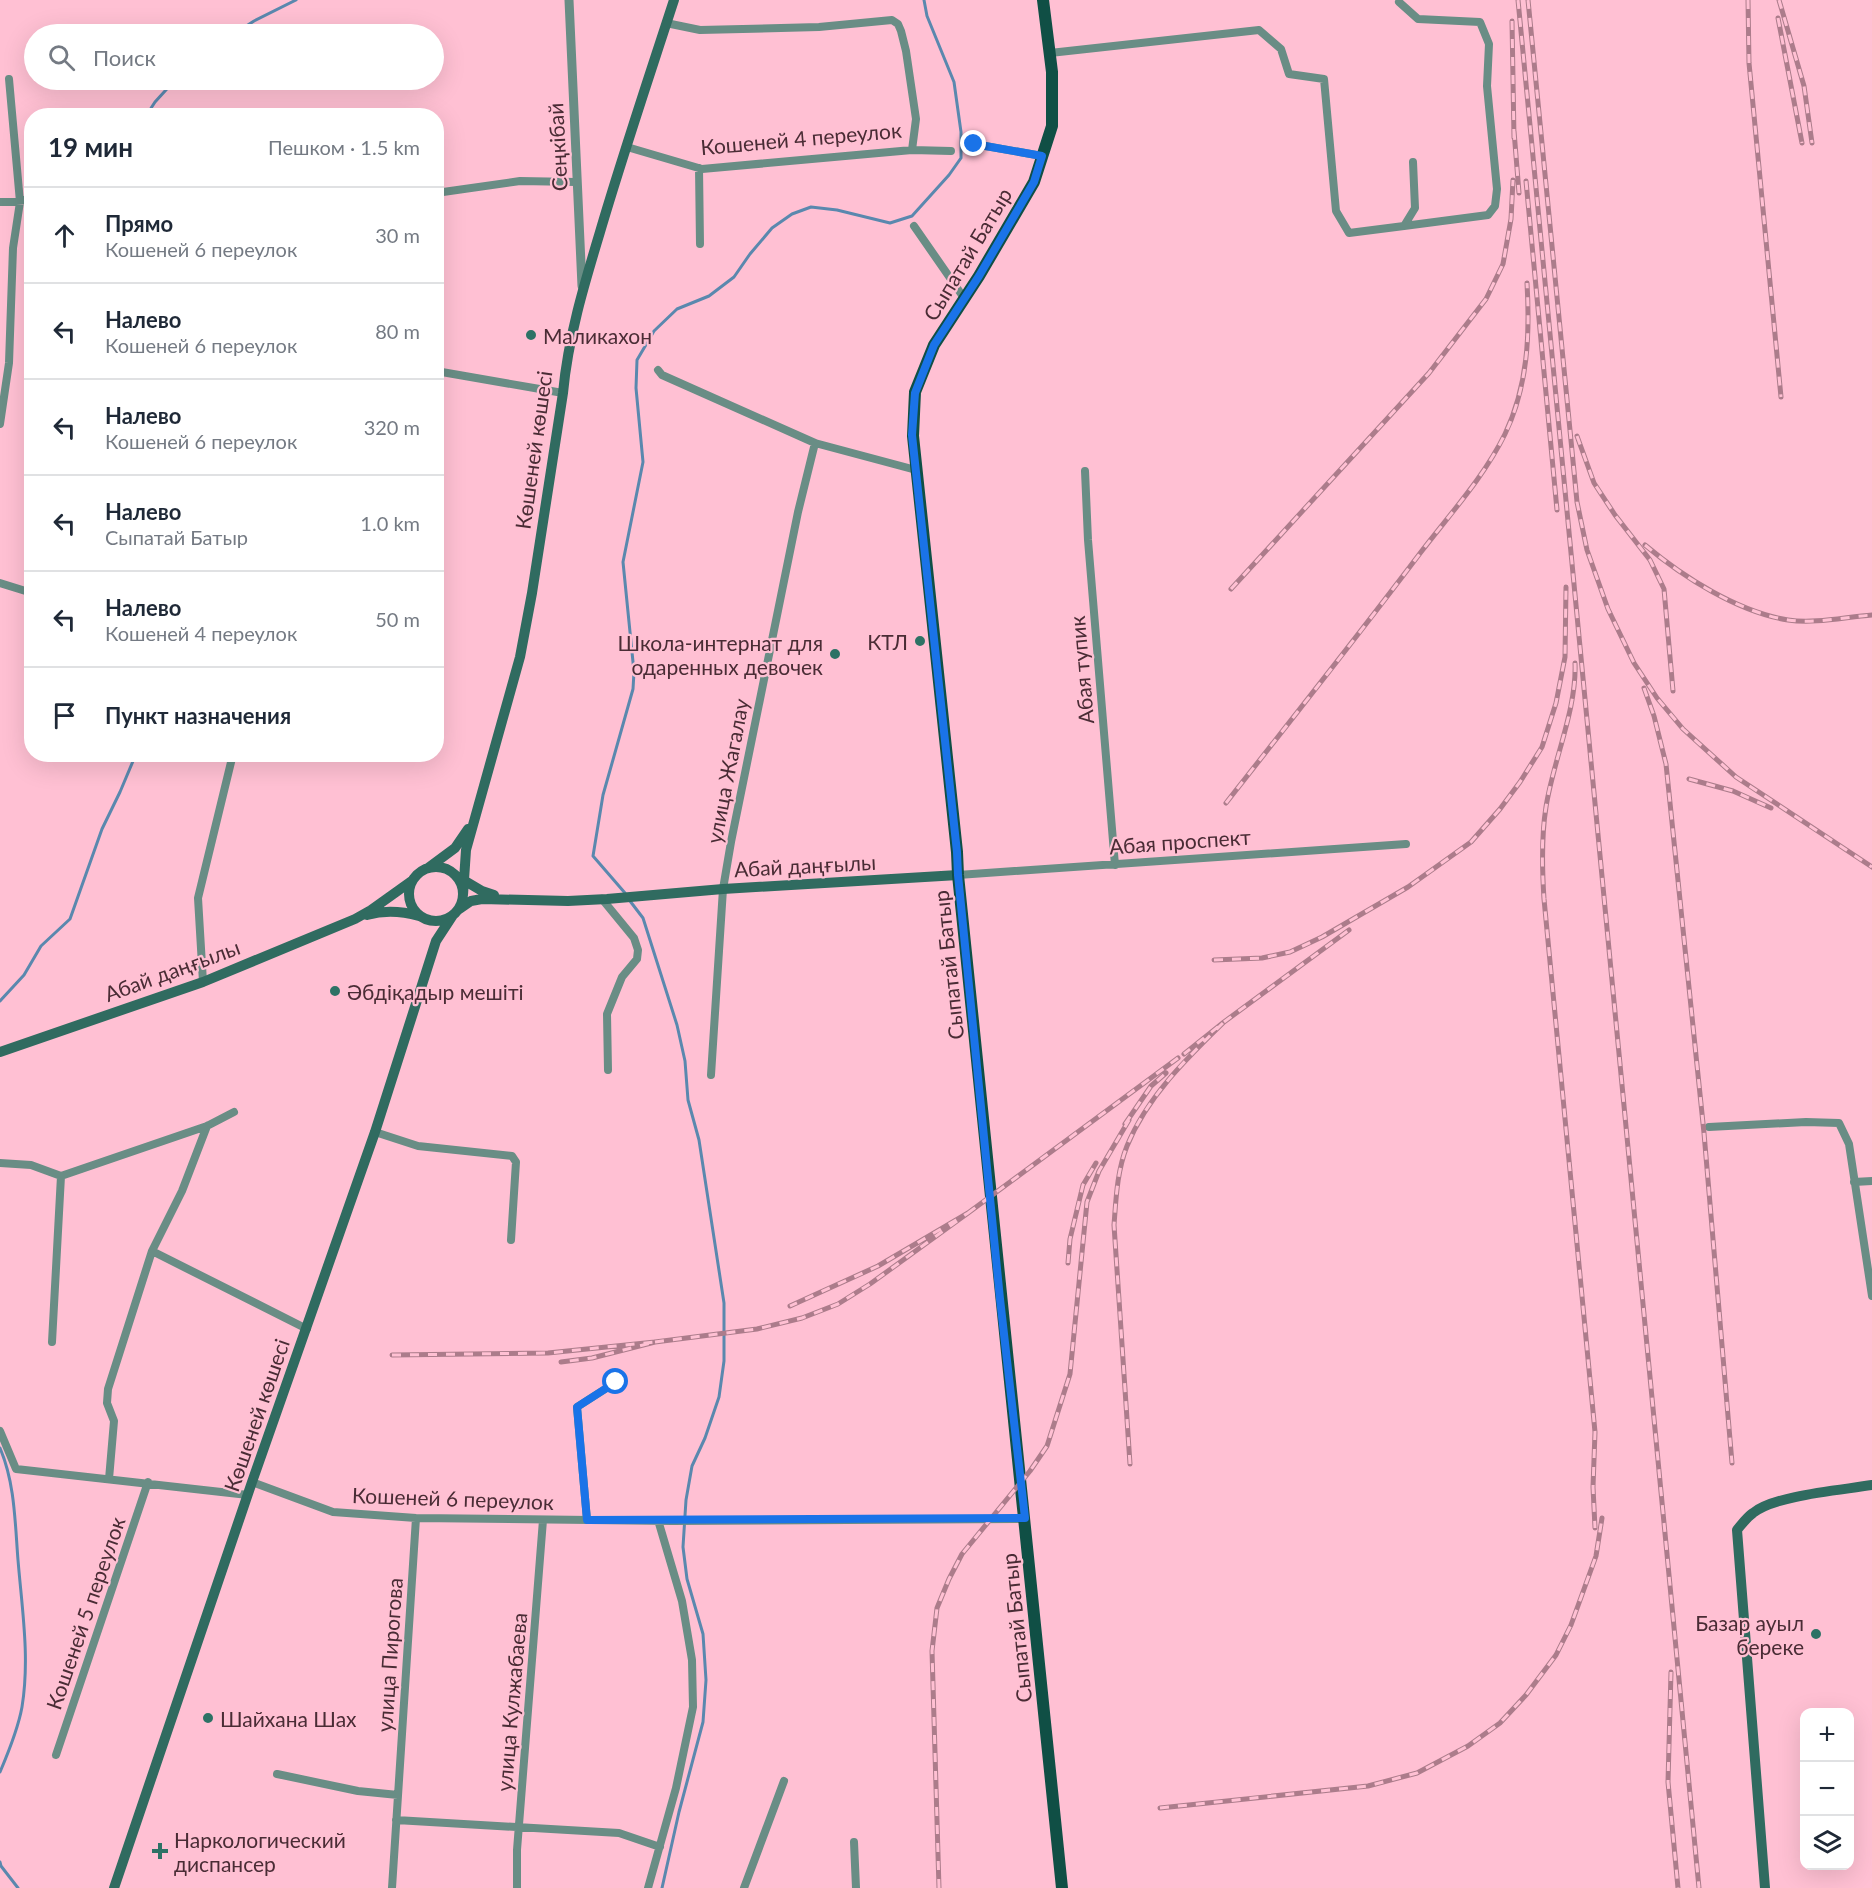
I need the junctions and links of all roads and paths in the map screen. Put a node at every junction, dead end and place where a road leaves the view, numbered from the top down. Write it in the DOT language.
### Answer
graph roads {
  1 [pos="569,0"];
  2 [pos="674,0"];
  3 [pos="1043,0"];
  4 [pos="1399,2"];
  5 [pos="666,23"];
  6 [pos="1050,53"];
  7 [pos="9,79"];
  8 [pos="974,144"];
  9 [pos="627,147"];
  10 [pos="912,150"];
  11 [pos="951,151"];
  12 [pos="1042,156"];
  13 [pos="1413,162"];
  14 [pos="699,168"];
  15 [pos="576,182"];
  16 [pos="444,192"];
  17 [pos="24,201"];
  18 [pos="0,202"];
  19 [pos="20,202"];
  20 [pos="914,226"];
  21 [pos="1404,226"];
  22 [pos="700,244"];
  23 [pos="582,292"];
  24 [pos="964,298"];
  25 [pos="658,370"];
  26 [pos="444,372"];
  27 [pos="562,393"];
  28 [pos="0,424"];
  29 [pos="815,443"];
  30 [pos="916,470"];
  31 [pos="1085,471"];
  32 [pos="0,584"];
  33 [pos="24,591"];
  34 [pos="231,762"];
  35 [pos="477,807"];
  36 [pos="1406,844"];
  37 [pos="1115,865"];
  38 [pos="426,869"];
  39 [pos="454,874"];
  40 [pos="958,875"];
  41 [pos="413,880"];
  42 [pos="465,880"];
  43 [pos="723,889"];
  44 [pos="463,895"];
  45 [pos="509,898"];
  46 [pos="604,899"];
  47 [pos="456,913"];
  48 [pos="355,918"];
  49 [pos="422,918"];
  50 [pos="432,955"];
  51 [pos="203,982"];
  52 [pos="0,1052"];
  53 [pos="608,1070"];
  54 [pos="711,1075"];
  55 [pos="234,1112"];
  56 [pos="207,1126"];
  57 [pos="1709,1127"];
  58 [pos="375,1132"];
  59 [pos="0,1163"];
  60 [pos="61,1176"];
  61 [pos="1872,1181"];
  62 [pos="1854,1182"];
  63 [pos="511,1240"];
  64 [pos="152,1251"];
  65 [pos="1872,1296"];
  66 [pos="307,1329"];
  67 [pos="52,1342"];
  68 [pos="616,1382"];
  69 [pos="0,1431"];
  70 [pos="109,1479"];
  71 [pos="148,1482"];
  72 [pos="252,1482"];
  73 [pos="1872,1485"];
  74 [pos="248,1495"];
  75 [pos="416,1518"];
  76 [pos="1025,1518"];
  77 [pos="543,1520"];
  78 [pos="587,1520"];
  79 [pos="657,1520"];
  80 [pos="56,1755"];
  81 [pos="277,1774"];
  82 [pos="784,1781"];
  83 [pos="398,1795"];
  84 [pos="396,1820"];
  85 [pos="519,1827"];
  86 [pos="854,1842"];
  87 [pos="660,1847"];
  88 [pos="114,1888"];
  89 [pos="392,1888"];
  90 [pos="518,1888"];
  91 [pos="648,1888"];
  92 [pos="744,1888"];
  93 [pos="856,1888"];
  94 [pos="1062,1888"];
  95 [pos="1765,1888"];
  1 -- 15 [label="street, Сеңкібай"];
  2 -- 5 [label="main road, Көшеней көшесі"];
  3 -- 6 [label="main road, Сыпатай Батыр"];
  4 -- 21 [label="street"];
  5 -- 9 [label="main road, Көшеней көшесі"];
  5 -- 10 [label="street, Кошеней 4 переулок"];
  6 -- 12 [label="main road, Сыпатай Батыр"];
  6 -- 21 [label="street"];
  7 -- 19 [label="street"];
  8 -- 12 [label="street"];
  9 -- 14 [label="street, Кошеней 4 переулок"];
  9 -- 23 [label="main road, Көшеней көшесі"];
  10 -- 11 [label="street"];
  10 -- 14 [label="street, Кошеней 4 переулок"];
  12 -- 24 [label="main road, Сыпатай Батыр"];
  13 -- 21 [label="street"];
  14 -- 22 [label="street"];
  15 -- 16 [label="street"];
  15 -- 23 [label="street, Сеңкібай"];
  17 -- 19 [label="street"];
  18 -- 19 [label="street"];
  19 -- 28 [label="street"];
  20 -- 24 [label="street"];
  23 -- 27 [label="main road, Көшеней көшесі"];
  24 -- 30 [label="main road, Сыпатай Батыр"];
  25 -- 29 [label="street"];
  26 -- 27 [label="street"];
  27 -- 35 [label="main road, Көшеней көшесі"];
  29 -- 30 [label="street"];
  29 -- 43 [label="street, улица Жагалау"];
  30 -- 40 [label="main road, Сыпатай Батыр"];
  31 -- 37 [label="street, Абая тупик"];
  32 -- 33 [label="street"];
  34 -- 51 [label="street"];
  35 -- 38 [label="main road"];
  35 -- 42 [label="main road"];
  36 -- 37 [label="street, Абая проспект"];
  37 -- 40 [label="street, Абая проспект"];
  38 -- 39 [label="main road"];
  38 -- 41 [label="main road"];
  39 -- 42 [label="main road"];
  39 -- 44 [label="main road"];
  40 -- 43 [label="main road, Абай даңғылы"];
  40 -- 76 [label="main road, Сыпатай Батыр"];
  41 -- 48 [label="main road"];
  41 -- 49 [label="main road"];
  42 -- 44 [label="main road"];
  42 -- 45 [label="main road"];
  43 -- 46 [label="main road, Абай даңғылы"];
  43 -- 54 [label="street, улица Жагалау"];
  44 -- 47 [label="main road"];
  45 -- 46 [label="main road"];
  45 -- 47 [label="main road"];
  46 -- 53 [label="street"];
  47 -- 49 [label="main road"];
  47 -- 50 [label="main road, Көшеней көшесі"];
  48 -- 49 [label="main road"];
  48 -- 51 [label="main road, Абай даңғылы"];
  49 -- 50 [label="main road"];
  50 -- 58 [label="main road, Көшеней көшесі"];
  51 -- 52 [label="main road, Абай даңғылы"];
  55 -- 56 [label="street"];
  56 -- 60 [label="street"];
  56 -- 64 [label="street"];
  57 -- 62 [label="street"];
  58 -- 63 [label="street"];
  58 -- 66 [label="main road, Көшеней көшесі"];
  59 -- 60 [label="street"];
  60 -- 67 [label="street"];
  61 -- 62 [label="street"];
  62 -- 65 [label="street"];
  64 -- 66 [label="street"];
  64 -- 70 [label="street"];
  66 -- 72 [label="main road, Көшеней көшесі"];
  68 -- 78 [label="street, Кошеней 6 переулок"];
  69 -- 70 [label="street"];
  70 -- 71 [label="street"];
  71 -- 74 [label="street"];
  71 -- 80 [label="street, Кошеней 5 переулок"];
  72 -- 74 [label="main road, Көшеней көшесі"];
  72 -- 75 [label="street, Кошеней 6 переулок"];
  73 -- 95 [label="main road"];
  74 -- 88 [label="main road, Көшеней көшесі"];
  75 -- 77 [label="street, Кошеней 6 переулок"];
  75 -- 83 [label="street, улица Пирогова"];
  76 -- 79 [label="street, Кошеней 6 переулок"];
  76 -- 94 [label="main road, Сыпатай Батыр"];
  77 -- 78 [label="street, Кошеней 6 переулок"];
  77 -- 85 [label="street, улица Кулжабаева"];
  78 -- 79 [label="street, Кошеней 6 переулок"];
  79 -- 87 [label="street"];
  81 -- 83 [label="street"];
  82 -- 92 [label="street"];
  83 -- 84 [label="street, улица Пирогова"];
  84 -- 85 [label="street"];
  84 -- 89 [label="street, улица Пирогова"];
  85 -- 87 [label="street"];
  85 -- 90 [label="street, улица Кулжабаева"];
  86 -- 93 [label="street"];
  87 -- 91 [label="street"];
}
